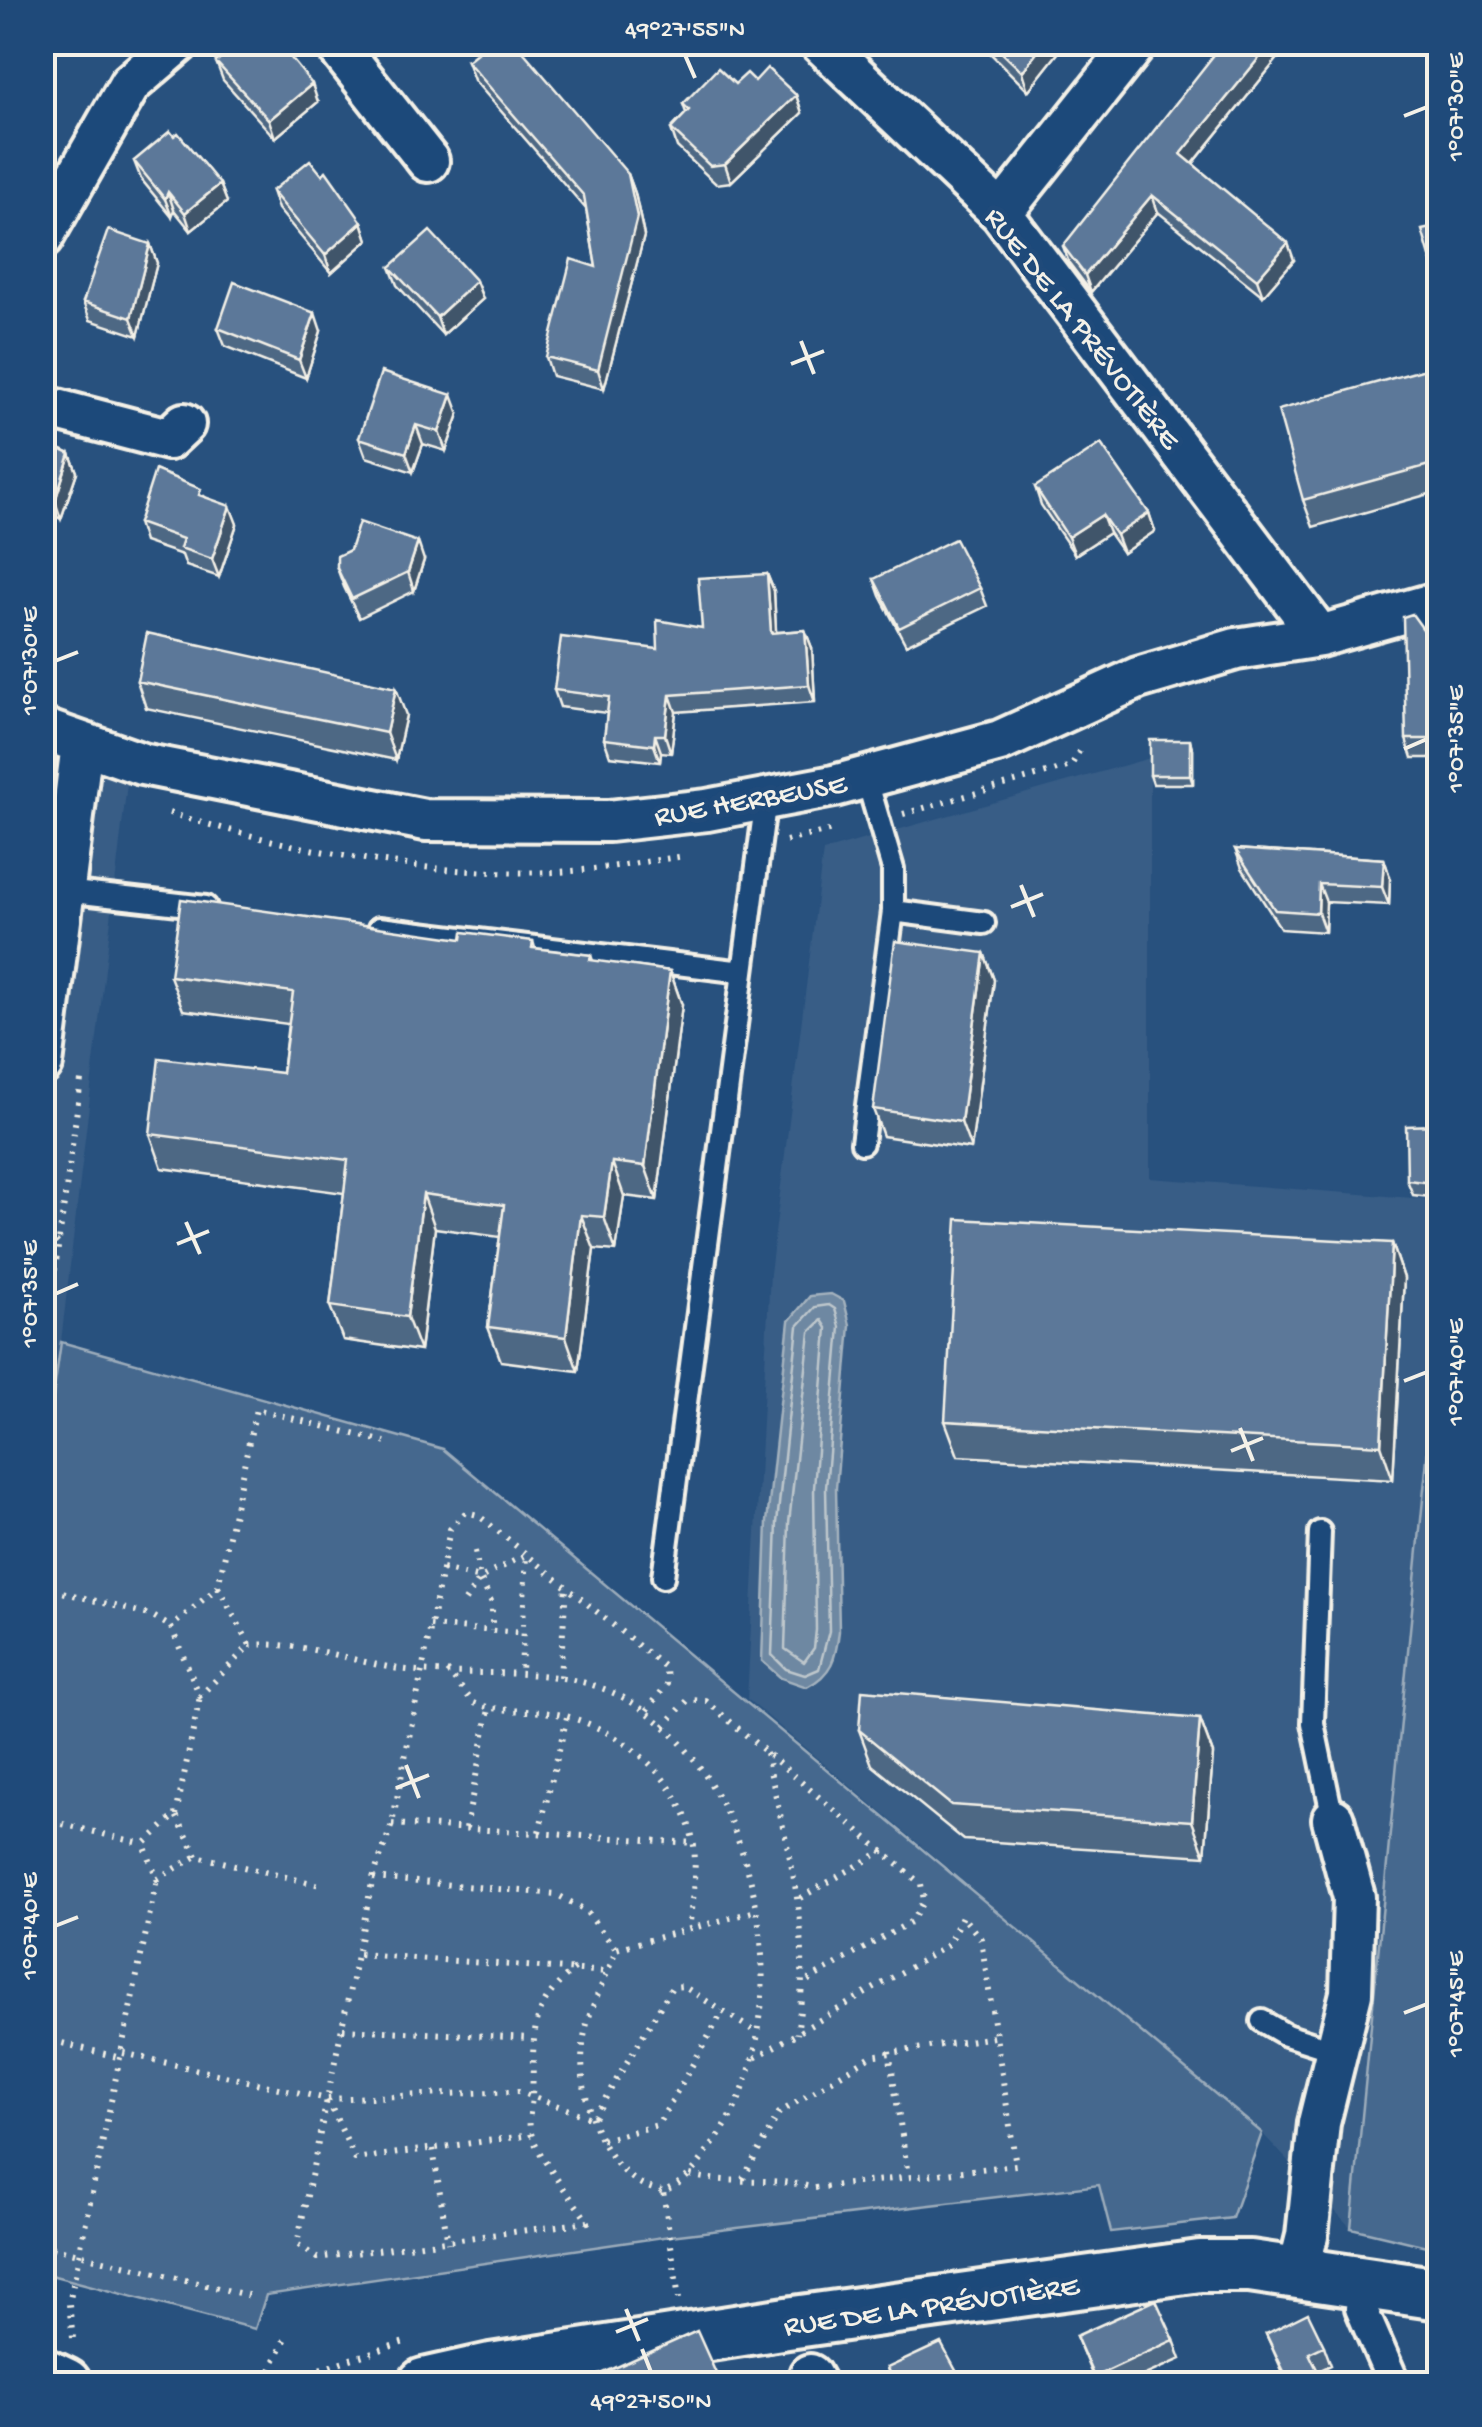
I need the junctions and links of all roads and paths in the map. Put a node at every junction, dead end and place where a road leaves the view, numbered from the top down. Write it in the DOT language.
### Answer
graph roads {
  1 [pos="179,42"];
  2 [pos="334,42"];
  3 [pos="820,42"];
  4 [pos="1137,42"];
  5 [pos="428,161"];
  6 [pos="1001,213"];
  7 [pos="42,238"];
  8 [pos="42,406"];
  9 [pos="184,424"];
  10 [pos="1440,602"];
  11 [pos="1320,636"];
  12 [pos="42,729"];
  13 [pos="82,744"];
  14 [pos="866,777"];
  15 [pos="766,798"];
  16 [pos="64,891"];
  17 [pos="238,911"];
  18 [pos="893,911"];
  19 [pos="984,923"];
  20 [pos="354,925"];
  21 [pos="743,972"];
  22 [pos="48,984"];
  23 [pos="42,1064"];
  24 [pos="862,1143"];
  25 [pos="42,1226"];
  26 [pos="61,1248"];
  27 [pos="42,1268"];
  28 [pos="59,1268"];
  29 [pos="385,1442"];
  30 [pos="1320,1532"];
  31 [pos="474,1551"];
  32 [pos="526,1554"];
  33 [pos="442,1568"];
  34 [pos="480,1578"];
  35 [pos="664,1578"];
  36 [pos="566,1586"];
  37 [pos="43,1587"];
  38 [pos="218,1588"];
  39 [pos="465,1601"];
  40 [pos="171,1626"];
  41 [pos="429,1626"];
  42 [pos="492,1631"];
  43 [pos="523,1633"];
  44 [pos="250,1644"];
  45 [pos="446,1670"];
  46 [pos="421,1671"];
  47 [pos="521,1673"];
  48 [pos="560,1677"];
  49 [pos="200,1696"];
  50 [pos="490,1709"];
  51 [pos="646,1712"];
  52 [pos="567,1717"];
  53 [pos="664,1726"];
  54 [pos="766,1752"];
  55 [pos="176,1816"];
  56 [pos="42,1819"];
  57 [pos="1333,1820"];
  58 [pos="392,1824"];
  59 [pos="466,1828"];
  60 [pos="539,1833"];
  61 [pos="694,1843"];
  62 [pos="144,1844"];
  63 [pos="885,1850"];
  64 [pos="197,1856"];
  65 [pos="373,1878"];
  66 [pos="158,1879"];
  67 [pos="324,1886"];
  68 [pos="800,1898"];
  69 [pos="756,1910"];
  70 [pos="690,1926"];
  71 [pos="616,1949"];
  72 [pos="359,1954"];
  73 [pos="574,1970"];
  74 [pos="608,1972"];
  75 [pos="805,1982"];
  76 [pos="723,2011"];
  77 [pos="1262,2020"];
  78 [pos="343,2029"];
  79 [pos="758,2034"];
  80 [pos="797,2034"];
  81 [pos="994,2037"];
  82 [pos="42,2038"];
  83 [pos="531,2038"];
  84 [pos="889,2050"];
  85 [pos="1336,2052"];
  86 [pos="122,2056"];
  87 [pos="753,2060"];
  88 [pos="532,2095"];
  89 [pos="327,2099"];
  90 [pos="593,2119"];
  91 [pos="531,2134"];
  92 [pos="602,2140"];
  93 [pos="433,2149"];
  94 [pos="908,2175"];
  95 [pos="690,2176"];
  96 [pos="743,2179"];
  97 [pos="662,2191"];
  98 [pos="448,2243"];
  99 [pos="42,2246"];
  100 [pos="81,2255"];
  101 [pos="1298,2272"];
  102 [pos="1440,2294"];
  103 [pos="251,2296"];
  104 [pos="1361,2308"];
  105 [pos="787,2323"];
  106 [pos="286,2338"];
  107 [pos="686,2339"];
  108 [pos="61,2369"];
  109 [pos="270,2370"];
  110 [pos="812,2380"];
  111 [pos="424,2384"];
  112 [pos="1394,2384"];
  1 -- 7 [label="street"];
  2 -- 5 [label="street"];
  3 -- 6 [label="street, RUE DE LA PRÉVOTIÈRE"];
  4 -- 6 [label="street"];
  6 -- 11 [label="street, RUE DE LA PRÉVOTIÈRE"];
  8 -- 9 [label="street"];
  10 -- 11 [label="street, RUE HERBEUSE"];
  11 -- 14 [label="street, RUE HERBEUSE"];
  12 -- 13 [label="street, RUE HERBEUSE"];
  13 -- 15 [label="street, RUE HERBEUSE"];
  13 -- 16 [label="street"];
  14 -- 15 [label="street, RUE HERBEUSE"];
  14 -- 18 [label="lane"];
  15 -- 21 [label="lane"];
  16 -- 17 [label="lane"];
  16 -- 22 [label="street"];
  18 -- 19 [label="lane"];
  18 -- 24 [label="lane"];
  20 -- 21 [label="lane"];
  21 -- 35 [label="lane"];
  22 -- 23 [label="street"];
  25 -- 26 [label="path"];
  27 -- 28 [label="path"];
  29 -- 38 [label="path"];
  30 -- 57 [label="lane"];
  31 -- 34 [label="path"];
  32 -- 33 [label="path"];
  32 -- 34 [label="path"];
  32 -- 36 [label="path"];
  32 -- 43 [label="path"];
  33 -- 34 [label="path"];
  33 -- 41 [label="path"];
  34 -- 39 [label="path"];
  34 -- 42 [label="path"];
  36 -- 48 [label="path"];
  36 -- 51 [label="path"];
  37 -- 40 [label="path"];
  38 -- 40 [label="path"];
  38 -- 44 [label="path"];
  40 -- 49 [label="path"];
  41 -- 42 [label="path"];
  41 -- 46 [label="path"];
  42 -- 43 [label="path"];
  43 -- 47 [label="path"];
  44 -- 46 [label="path"];
  44 -- 49 [label="path"];
  45 -- 46 [label="path"];
  45 -- 47 [label="path"];
  45 -- 50 [label="path"];
  46 -- 58 [label="path"];
  47 -- 48 [label="path"];
  48 -- 51 [label="path"];
  49 -- 55 [label="path"];
  50 -- 52 [label="path"];
  50 -- 59 [label="path"];
  51 -- 53 [label="path"];
  52 -- 60 [label="path"];
  52 -- 61 [label="path"];
  53 -- 54 [label="path"];
  53 -- 69 [label="path"];
  54 -- 63 [label="path"];
  54 -- 68 [label="path"];
  55 -- 62 [label="path"];
  55 -- 64 [label="path"];
  56 -- 62 [label="path"];
  57 -- 85 [label="street"];
  58 -- 59 [label="path"];
  58 -- 65 [label="path"];
  59 -- 60 [label="path"];
  60 -- 61 [label="path"];
  61 -- 70 [label="path"];
  62 -- 66 [label="path"];
  63 -- 68 [label="path"];
  63 -- 75 [label="path"];
  64 -- 66 [label="path"];
  64 -- 67 [label="path"];
  65 -- 71 [label="path"];
  65 -- 72 [label="path"];
  66 -- 86 [label="path"];
  68 -- 75 [label="path"];
  69 -- 70 [label="path"];
  69 -- 79 [label="path"];
  70 -- 71 [label="path"];
  71 -- 74 [label="path"];
  72 -- 73 [label="path"];
  72 -- 78 [label="path"];
  73 -- 74 [label="path"];
  73 -- 83 [label="path"];
  74 -- 90 [label="path"];
  75 -- 80 [label="path"];
  76 -- 79 [label="path"];
  76 -- 90 [label="path"];
  76 -- 92 [label="path"];
  77 -- 85 [label="lane"];
  78 -- 83 [label="path"];
  78 -- 89 [label="path"];
  79 -- 87 [label="path"];
  80 -- 81 [label="path"];
  80 -- 87 [label="path"];
  81 -- 84 [label="path"];
  81 -- 94 [label="path"];
  82 -- 86 [label="path"];
  83 -- 88 [label="path"];
  84 -- 94 [label="path"];
  84 -- 96 [label="path"];
  85 -- 101 [label="street"];
  86 -- 89 [label="path"];
  86 -- 100 [label="path"];
  87 -- 95 [label="path"];
  88 -- 89 [label="path"];
  88 -- 90 [label="path"];
  88 -- 91 [label="path"];
  89 -- 93 [label="path"];
  89 -- 98 [label="path"];
  90 -- 92 [label="path"];
  91 -- 93 [label="path"];
  91 -- 98 [label="path"];
  92 -- 97 [label="path"];
  93 -- 98 [label="path"];
  94 -- 96 [label="path"];
  95 -- 96 [label="path"];
  95 -- 97 [label="path"];
  97 -- 107 [label="path"];
  99 -- 100 [label="path"];
  100 -- 103 [label="path"];
  100 -- 108 [label="path"];
  101 -- 102 [label="street, RUE DE LA PRÉVOTIÈRE"];
  101 -- 105 [label="street, RUE DE LA PRÉVOTIÈRE"];
  104 -- 112 [label="street"];
  105 -- 107 [label="street, RUE DE LA PRÉVOTIÈRE"];
  105 -- 110 [label="street"];
  106 -- 109 [label="path"];
  107 -- 111 [label="street, RUE DE LA PRÉVOTIÈRE"];
}
